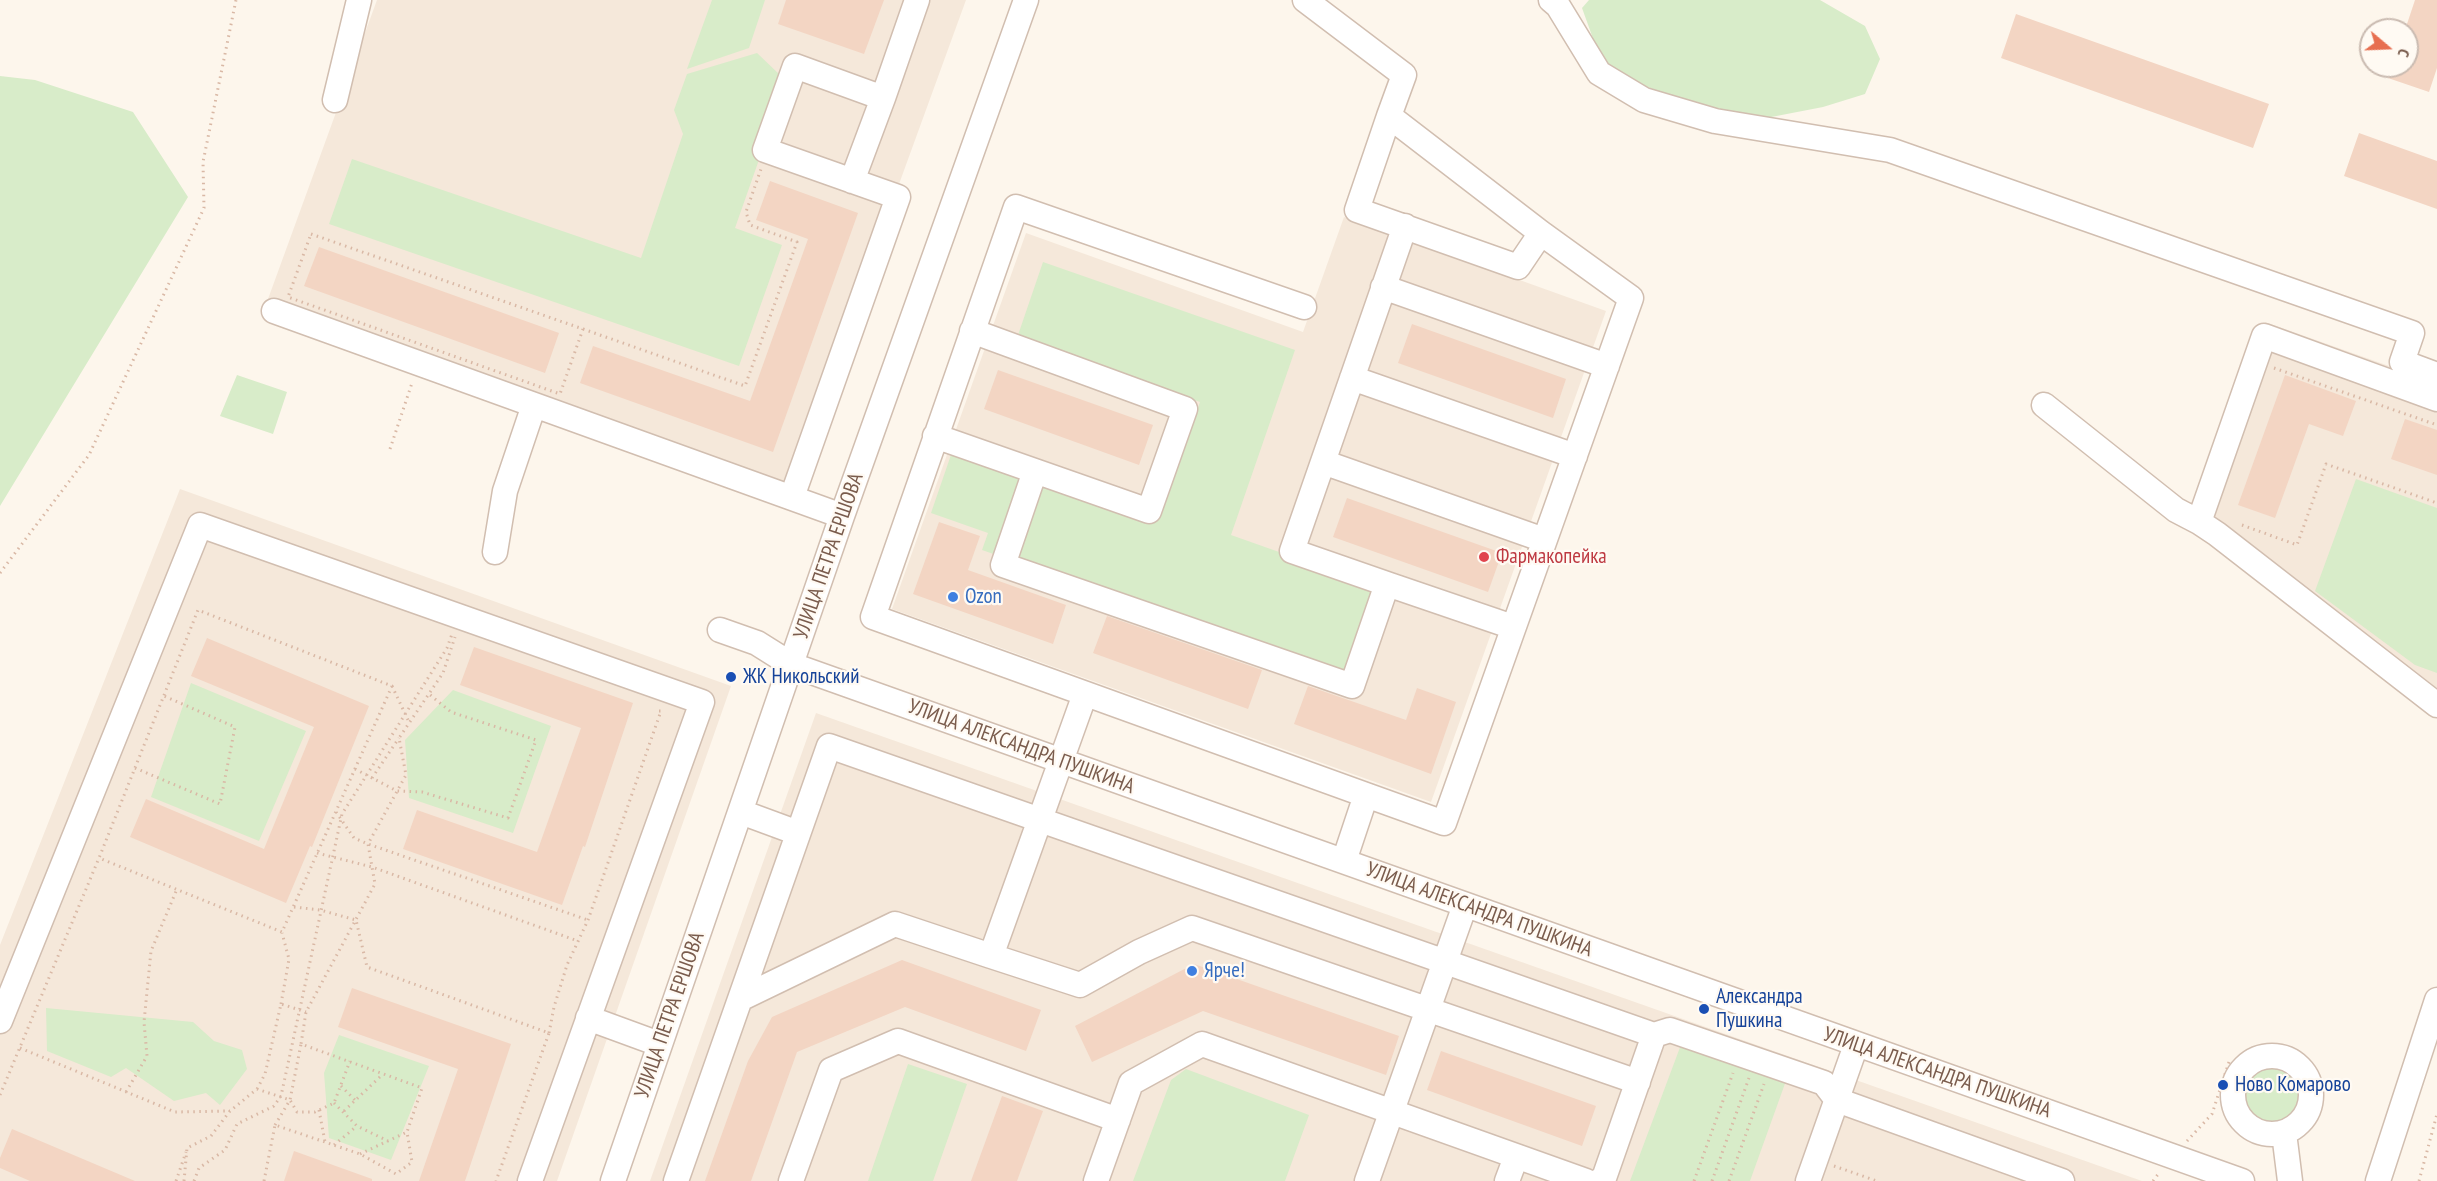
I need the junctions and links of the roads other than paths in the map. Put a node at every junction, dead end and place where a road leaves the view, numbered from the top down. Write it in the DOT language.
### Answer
graph roads {
  1 [pos="359,0"];
  2 [pos="917,0"];
  3 [pos="1026,0"];
  4 [pos="1305,0"];
  5 [pos="1551,0"];
  6 [pos="883,98"];
  7 [pos="335,100"];
  8 [pos="1389,116"];
  9 [pos="852,181"];
  10 [pos="1405,226"];
  11 [pos="1541,233"];
  12 [pos="1383,287"];
  13 [pos="1304,307"];
  14 [pos="274,311"];
  15 [pos="972,331"];
  16 [pos="1607,366"];
  17 [pos="2437,375"];
  18 [pos="1352,378"];
  19 [pos="2437,399"];
  20 [pos="534,405"];
  21 [pos="2044,405"];
  22 [pos="935,436"];
  23 [pos="1575,456"];
  24 [pos="1323,462"];
  25 [pos="1035,471"];
  26 [pos="792,497"];
  27 [pos="842,516"];
  28 [pos="2208,528"];
  29 [pos="1544,540"];
  30 [pos="495,552"];
  31 [pos="1387,584"];
  32 [pos="1513,627"];
  33 [pos="720,630"];
  34 [pos="792,666"];
  35 [pos="1085,694"];
  36 [pos="2437,705"];
  37 [pos="1061,761"];
  38 [pos="1366,795"];
  39 [pos="741,812"];
  40 [pos="1039,819"];
  41 [pos="798,833"];
  42 [pos="1344,861"];
  43 [pos="1465,905"];
  44 [pos="991,956"];
  45 [pos="1445,961"];
  46 [pos="740,999"];
  47 [pos="2437,1000"];
  48 [pos="1428,1009"];
  49 [pos="588,1018"];
  50 [pos="0,1021"];
  51 [pos="1654,1035"];
  52 [pos="659,1044"];
  53 [pos="1856,1045"];
  54 [pos="1638,1082"];
  55 [pos="1837,1100"];
  56 [pos="1392,1112"];
  57 [pos="1118,1120"];
  58 [pos="2284,1133"];
  59 [pos="1516,1157"];
  60 [pos="530,1181"];
  61 [pos="613,1181"];
  62 [pos="676,1181"];
  63 [pos="791,1181"];
  64 [pos="1096,1181"];
  65 [pos="1367,1181"];
  66 [pos="1507,1181"];
  67 [pos="1586,1181"];
  68 [pos="1599,1181"];
  69 [pos="1808,1181"];
  70 [pos="2062,1181"];
  71 [pos="2242,1181"];
  72 [pos="2290,1181"];
  73 [pos="2378,1181"];
  1 -- 7 [label="street"];
  2 -- 6 [label="street"];
  3 -- 27 [label="street, УЛИЦА ПЕТРА ЕРШОВА"];
  4 -- 8 [label="street"];
  5 -- 17 [label="street"];
  6 -- 9 [label="street"];
  6 -- 9 [label="street"];
  8 -- 10 [label="street"];
  8 -- 11 [label="street"];
  9 -- 26 [label="street"];
  10 -- 11 [label="street"];
  10 -- 12 [label="street"];
  11 -- 16 [label="street"];
  12 -- 16 [label="street"];
  12 -- 18 [label="street"];
  13 -- 15 [label="street"];
  14 -- 20 [label="street"];
  15 -- 22 [label="street"];
  15 -- 25 [label="street"];
  16 -- 23 [label="street"];
  18 -- 23 [label="street"];
  18 -- 24 [label="street"];
  19 -- 28 [label="street"];
  20 -- 26 [label="street"];
  20 -- 30 [label="street"];
  21 -- 28 [label="street"];
  22 -- 25 [label="street"];
  22 -- 35 [label="street"];
  23 -- 29 [label="street"];
  24 -- 29 [label="street"];
  24 -- 31 [label="street"];
  25 -- 31 [label="street"];
  26 -- 27 [label="street"];
  27 -- 34 [label="street, УЛИЦА ПЕТРА ЕРШОВА"];
  28 -- 36 [label="street"];
  29 -- 32 [label="street"];
  31 -- 32 [label="street"];
  32 -- 38 [label="street"];
  33 -- 34 [label="street, УЛИЦА АЛЕКСАНДРА ПУШКИНА"];
  34 -- 37 [label="street, УЛИЦА АЛЕКСАНДРА ПУШКИНА"];
  34 -- 39 [label="street, УЛИЦА ПЕТРА ЕРШОВА"];
  35 -- 37 [label="street"];
  35 -- 38 [label="street"];
  37 -- 40 [label="street"];
  37 -- 42 [label="street, УЛИЦА АЛЕКСАНДРА ПУШКИНА"];
  38 -- 42 [label="street"];
  39 -- 41 [label="street"];
  39 -- 52 [label="street, УЛИЦА ПЕТРА ЕРШОВА"];
  40 -- 41 [label="street"];
  40 -- 44 [label="street"];
  40 -- 45 [label="street"];
  41 -- 46 [label="street"];
  42 -- 43 [label="street, УЛИЦА АЛЕКСАНДРА ПУШКИНА"];
  43 -- 45 [label="street"];
  43 -- 53 [label="street, УЛИЦА АЛЕКСАНДРА ПУШКИНА"];
  44 -- 46 [label="street"];
  44 -- 48 [label="street"];
  45 -- 48 [label="street"];
  45 -- 51 [label="street"];
  46 -- 62 [label="street"];
  47 -- 73 [label="street"];
  48 -- 54 [label="street"];
  48 -- 56 [label="street"];
  49 -- 50 [label="street"];
  49 -- 52 [label="street"];
  49 -- 60 [label="street"];
  51 -- 54 [label="street"];
  51 -- 55 [label="street"];
  52 -- 61 [label="street, УЛИЦА ПЕТРА ЕРШОВА"];
  53 -- 55 [label="street"];
  53 -- 71 [label="street, УЛИЦА АЛЕКСАНДРА ПУШКИНА"];
  54 -- 68 [label="street"];
  55 -- 69 [label="street"];
  55 -- 70 [label="street"];
  56 -- 57 [label="street"];
  56 -- 59 [label="street"];
  56 -- 65 [label="street"];
  57 -- 63 [label="street"];
  57 -- 64 [label="street"];
  58 -- 72 [label="street"];
  59 -- 66 [label="street"];
  59 -- 67 [label="street"];
}
